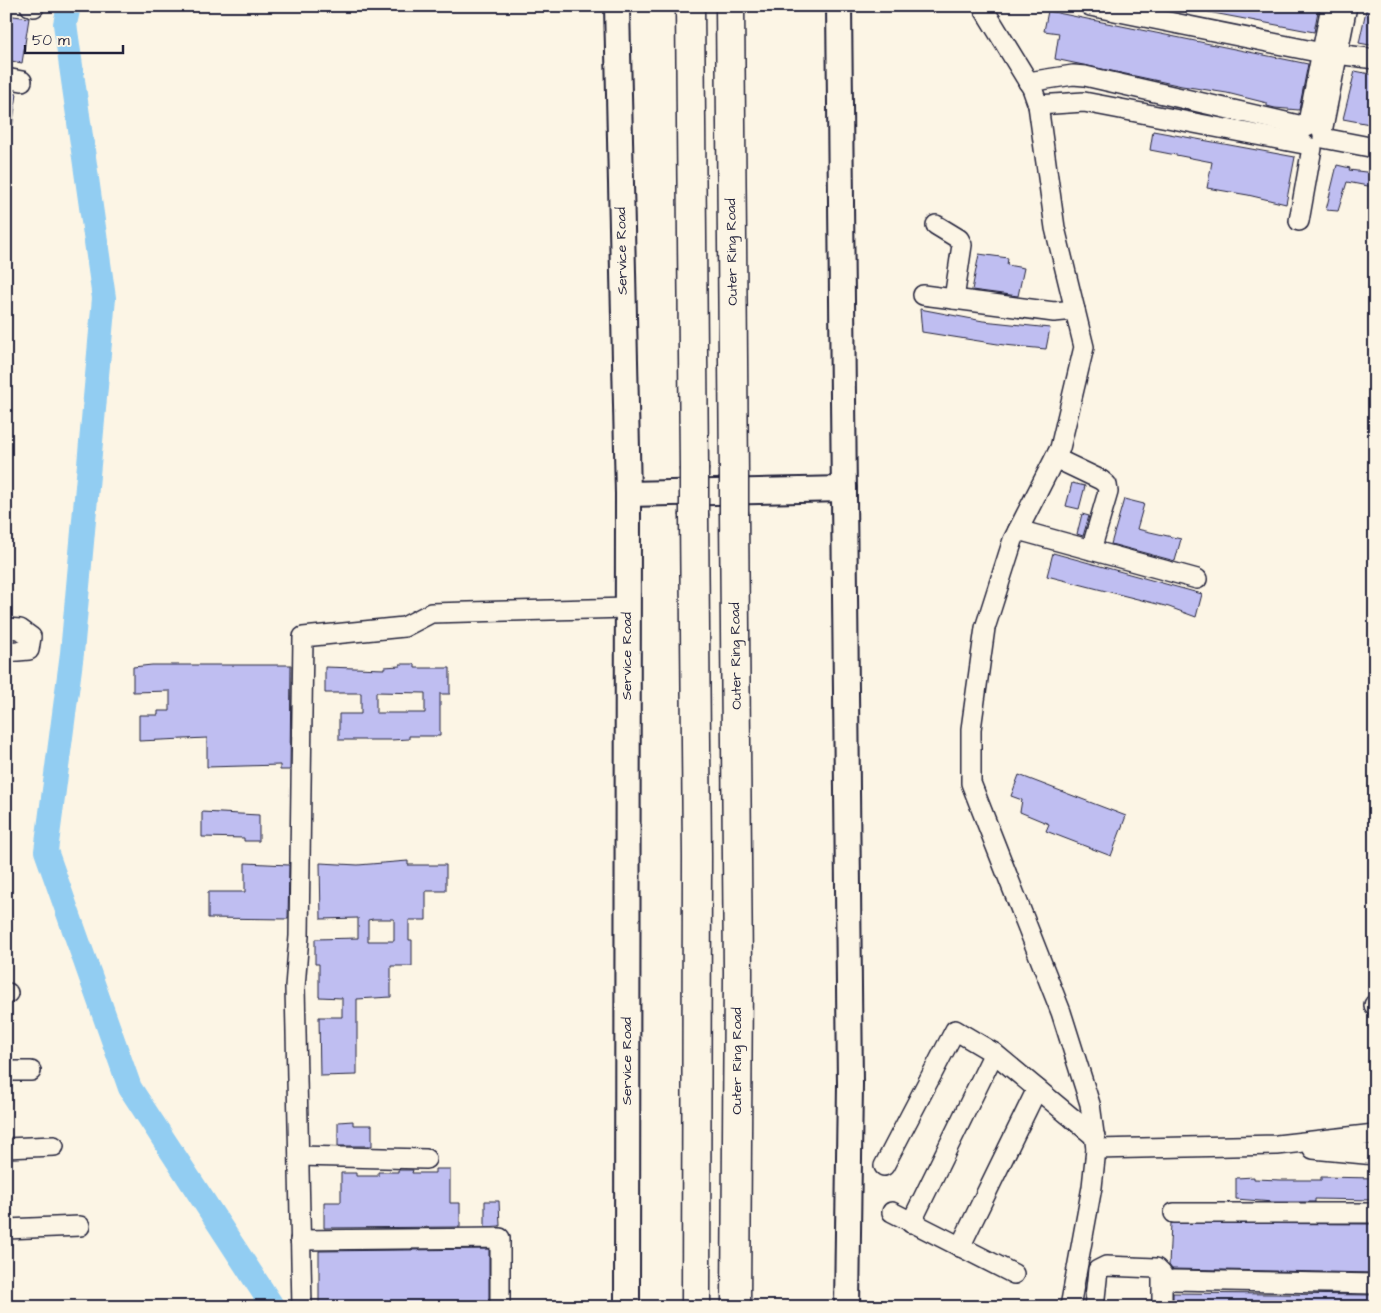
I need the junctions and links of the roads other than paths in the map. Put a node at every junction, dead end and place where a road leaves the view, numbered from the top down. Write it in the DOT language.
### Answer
graph roads {
  1 [pos="30,6"];
  2 [pos="616,6"];
  3 [pos="690,6"];
  4 [pos="730,6"];
  5 [pos="839,6"];
  6 [pos="982,6"];
  7 [pos="1090,6"];
  8 [pos="1332,6"];
  9 [pos="1347,6"];
  10 [pos="34,7"];
  11 [pos="1330,53"];
  12 [pos="1375,60"];
  13 [pos="1028,82"];
  14 [pos="1038,105"];
  15 [pos="1313,138"];
  16 [pos="1375,148"];
  17 [pos="1299,222"];
  18 [pos="936,225"];
  19 [pos="923,295"];
  20 [pos="954,299"];
  21 [pos="1075,310"];
  22 [pos="1055,458"];
  23 [pos="844,489"];
  24 [pos="628,494"];
  25 [pos="1018,530"];
  26 [pos="1091,550"];
  27 [pos="1197,579"];
  28 [pos="628,608"];
  29 [pos="6,628"];
  30 [pos="6,652"];
  31 [pos="994,1053"];
  32 [pos="6,1071"];
  33 [pos="31,1071"];
  34 [pos="1037,1089"];
  35 [pos="1375,1134"];
  36 [pos="1096,1143"];
  37 [pos="1277,1145"];
  38 [pos="54,1146"];
  39 [pos="6,1148"];
  40 [pos="1375,1155"];
  41 [pos="299,1156"];
  42 [pos="426,1158"];
  43 [pos="884,1166"];
  44 [pos="892,1212"];
  45 [pos="1174,1213"];
  46 [pos="1375,1213"];
  47 [pos="911,1223"];
  48 [pos="80,1226"];
  49 [pos="6,1229"];
  50 [pos="300,1240"];
  51 [pos="960,1247"];
  52 [pos="1014,1274"];
  53 [pos="1076,1275"];
  54 [pos="1096,1278"];
  55 [pos="1173,1280"];
  56 [pos="1375,1284"];
  57 [pos="302,1307"];
  58 [pos="500,1307"];
  59 [pos="627,1307"];
  60 [pos="696,1307"];
  61 [pos="736,1307"];
  62 [pos="847,1307"];
  63 [pos="1070,1307"];
  64 [pos="1094,1307"];
  65 [pos="1162,1307"];
  1 -- 10 [label="street"];
  2 -- 24 [label="main road, Service Road"];
  3 -- 60 [label="highway, bridge"];
  4 -- 61 [label="highway, Outer Ring Road, bridge"];
  5 -- 23 [label="main road"];
  6 -- 13 [label="street"];
  7 -- 11 [label="street"];
  8 -- 11 [label="street"];
  9 -- 11 [label="street"];
  11 -- 12 [label="street"];
  11 -- 15 [label="street"];
  13 -- 14 [label="street"];
  13 -- 15 [label="street"];
  14 -- 15 [label="street"];
  14 -- 21 [label="street"];
  15 -- 16 [label="street"];
  15 -- 17 [label="street"];
  18 -- 20 [label="street"];
  19 -- 20 [label="street"];
  20 -- 21 [label="street"];
  21 -- 22 [label="street"];
  22 -- 25 [label="street"];
  22 -- 26 [label="street"];
  23 -- 24 [label="main road"];
  23 -- 62 [label="main road"];
  24 -- 28 [label="main road, Service Road"];
  25 -- 26 [label="street"];
  25 -- 36 [label="street"];
  26 -- 27 [label="street"];
  28 -- 41 [label="street"];
  28 -- 59 [label="main road, Service Road"];
  29 -- 30 [label="street"];
  31 -- 34 [label="street"];
  31 -- 43 [label="street"];
  31 -- 47 [label="street"];
  32 -- 33 [label="street"];
  34 -- 36 [label="street"];
  34 -- 51 [label="street"];
  35 -- 37 [label="street"];
  36 -- 37 [label="street"];
  36 -- 53 [label="street"];
  37 -- 40 [label="street"];
  38 -- 39 [label="street"];
  41 -- 42 [label="street"];
  41 -- 50 [label="street"];
  44 -- 47 [label="street"];
  45 -- 46 [label="street"];
  47 -- 51 [label="street"];
  48 -- 49 [label="street"];
  50 -- 57 [label="street"];
  50 -- 58 [label="street"];
  51 -- 52 [label="street"];
  53 -- 54 [label="street"];
  53 -- 63 [label="street"];
  54 -- 64 [label="street"];
  54 -- 65 [label="street"];
  55 -- 56 [label="street"];
}
